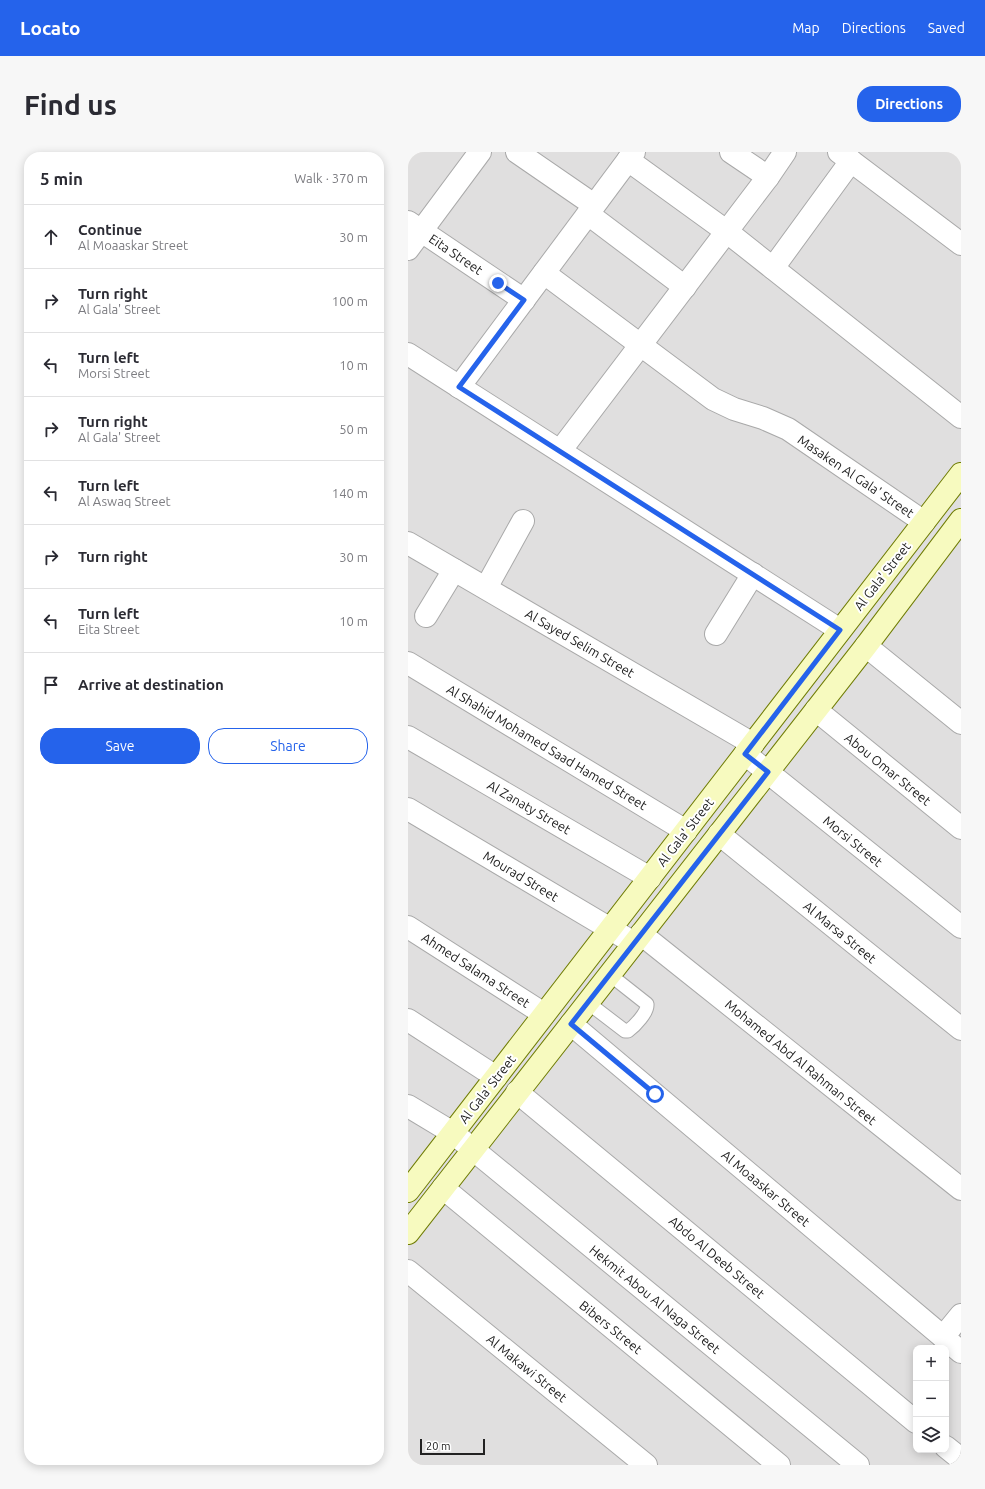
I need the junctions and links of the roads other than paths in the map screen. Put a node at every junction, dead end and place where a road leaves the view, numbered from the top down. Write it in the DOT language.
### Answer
graph roads {
  1 [pos="480,152"];
  2 [pos="517,152"];
  3 [pos="731,152"];
  4 [pos="786,152"];
  5 [pos="631,156"];
  6 [pos="845,156"];
  7 [pos="768,177"];
  8 [pos="591,209"];
  9 [pos="415,226"];
  10 [pos="726,231"];
  11 [pos="961,244"];
  12 [pos="408,249"];
  13 [pos="772,268"];
  14 [pos="544,273"];
  15 [pos="685,287"];
  16 [pos="524,300"];
  17 [pos="641,345"];
  18 [pos="408,354"];
  19 [pos="459,387"];
  20 [pos="961,418"];
  21 [pos="560,451"];
  22 [pos="961,474"];
  23 [pos="961,520"];
  24 [pos="523,521"];
  25 [pos="924,522"];
  26 [pos="408,543"];
  27 [pos="454,570"];
  28 [pos="753,574"];
  29 [pos="486,588"];
  30 [pos="426,616"];
  31 [pos="840,630"];
  32 [pos="716,634"];
  33 [pos="866,646"];
  34 [pos="408,663"];
  35 [pos="816,710"];
  36 [pos="961,723"];
  37 [pos="408,737"];
  38 [pos="749,749"];
  39 [pos="768,772"];
  40 [pos="408,809"];
  41 [pos="961,828"];
  42 [pos="686,831"];
  43 [pos="719,834"];
  44 [pos="650,878"];
  45 [pos="408,926"];
  46 [pos="961,927"];
  47 [pos="610,929"];
  48 [pos="638,939"];
  49 [pos="609,974"];
  50 [pos="588,1002"];
  51 [pos="544,1014"];
  52 [pos="408,1020"];
  53 [pos="571,1024"];
  54 [pos="961,1029"];
  55 [pos="496,1077"];
  56 [pos="518,1092"];
  57 [pos="408,1106"];
  58 [pos="453,1133"];
  59 [pos="473,1150"];
  60 [pos="412,1179"];
  61 [pos="443,1188"];
  62 [pos="961,1189"];
  63 [pos="408,1233"];
  64 [pos="408,1271"];
  65 [pos="961,1315"];
  66 [pos="943,1336"];
  67 [pos="961,1352"];
  68 [pos="913,1420"];
  69 [pos="949,1450"];
  70 [pos="961,1460"];
  71 [pos="646,1465"];
  72 [pos="779,1465"];
  73 [pos="858,1465"];
  1 -- 9 [label="street"];
  2 -- 8 [label="street"];
  3 -- 7 [label="street"];
  4 -- 7 [label="street"];
  5 -- 8 [label="street"];
  5 -- 10 [label="street"];
  6 -- 11 [label="street"];
  6 -- 13 [label="street"];
  7 -- 10 [label="street"];
  8 -- 14 [label="street"];
  8 -- 15 [label="street"];
  9 -- 12 [label="street"];
  9 -- 16 [label="street, Eita Street"];
  10 -- 13 [label="street"];
  10 -- 15 [label="street"];
  13 -- 20 [label="street"];
  14 -- 16 [label="street"];
  14 -- 17 [label="street, Masaken Al Gala' Street"];
  15 -- 17 [label="street"];
  16 -- 19 [label="street"];
  17 -- 21 [label="street"];
  17 -- 25 [label="street, Masaken Al Gala' Street"];
  18 -- 19 [label="street"];
  19 -- 21 [label="street"];
  21 -- 28 [label="street"];
  22 -- 25 [label="main road, Al Gala' Street"];
  23 -- 33 [label="main road, Al Gala' Street"];
  24 -- 29 [label="street"];
  25 -- 31 [label="main road, Al Gala' Street"];
  26 -- 27 [label="street, Al Sayed Selim Street"];
  27 -- 29 [label="street, Al Sayed Selim Street"];
  27 -- 30 [label="street"];
  28 -- 31 [label="street"];
  28 -- 32 [label="street"];
  29 -- 38 [label="street, Al Sayed Selim Street"];
  31 -- 38 [label="main road, Al Gala' Street"];
  33 -- 35 [label="main road, Al Gala' Street"];
  33 -- 36 [label="street"];
  34 -- 42 [label="street, Al Shahid Mohamed Saad Hamed Street"];
  35 -- 39 [label="main road, Al Gala' Street"];
  35 -- 41 [label="street, Abou Omar Street"];
  37 -- 44 [label="street, Al Zanaty Street"];
  38 -- 39 [label="street, Morsi Street"];
  38 -- 42 [label="main road, Al Gala' Street"];
  39 -- 43 [label="main road, Al Gala' Street"];
  39 -- 46 [label="street, Morsi Street"];
  40 -- 47 [label="street, Mourad Street"];
  42 -- 44 [label="main road, Al Gala' Street"];
  43 -- 48 [label="main road, Al Gala' Street"];
  43 -- 54 [label="street, Al Marsa Street"];
  44 -- 47 [label="main road, Al Gala' Street"];
  45 -- 51 [label="street, Ahmed Salama Street"];
  47 -- 48 [label="street, Mourad Street"];
  47 -- 51 [label="main road, Al Gala' Street"];
  48 -- 49 [label="main road, Al Gala' Street"];
  48 -- 62 [label="street, Mohamed Abd Al Rahman Street"];
  49 -- 50 [label="main road, Al Gala' Street"];
  49 -- 50 [label="lane"];
  50 -- 53 [label="main road, Al Gala' Street"];
  51 -- 55 [label="main road, Al Gala' Street"];
  52 -- 55 [label="street"];
  53 -- 56 [label="main road, Al Gala' Street"];
  53 -- 66 [label="street, Al Moaaskar Street"];
  55 -- 58 [label="main road, Al Gala' Street"];
  56 -- 59 [label="main road, Al Gala' Street"];
  56 -- 68 [label="street, Abdo Al Deeb Street"];
  57 -- 58 [label="street, Hekmit Abou Al Naga Street"];
  58 -- 59 [label="street, Hekmit Abou Al Naga Street"];
  58 -- 60 [label="main road, Al Gala' Street"];
  59 -- 61 [label="main road, Al Gala' Street"];
  59 -- 73 [label="street, Hekmit Abou Al Naga Street"];
  61 -- 63 [label="main road, Al Gala' Street"];
  61 -- 72 [label="street, Bibers Street"];
  64 -- 71 [label="street, Al Makawi Street"];
  65 -- 66 [label="street"];
  66 -- 67 [label="street, Al Moaaskar Street"];
  69 -- 70 [label="street"];
}
